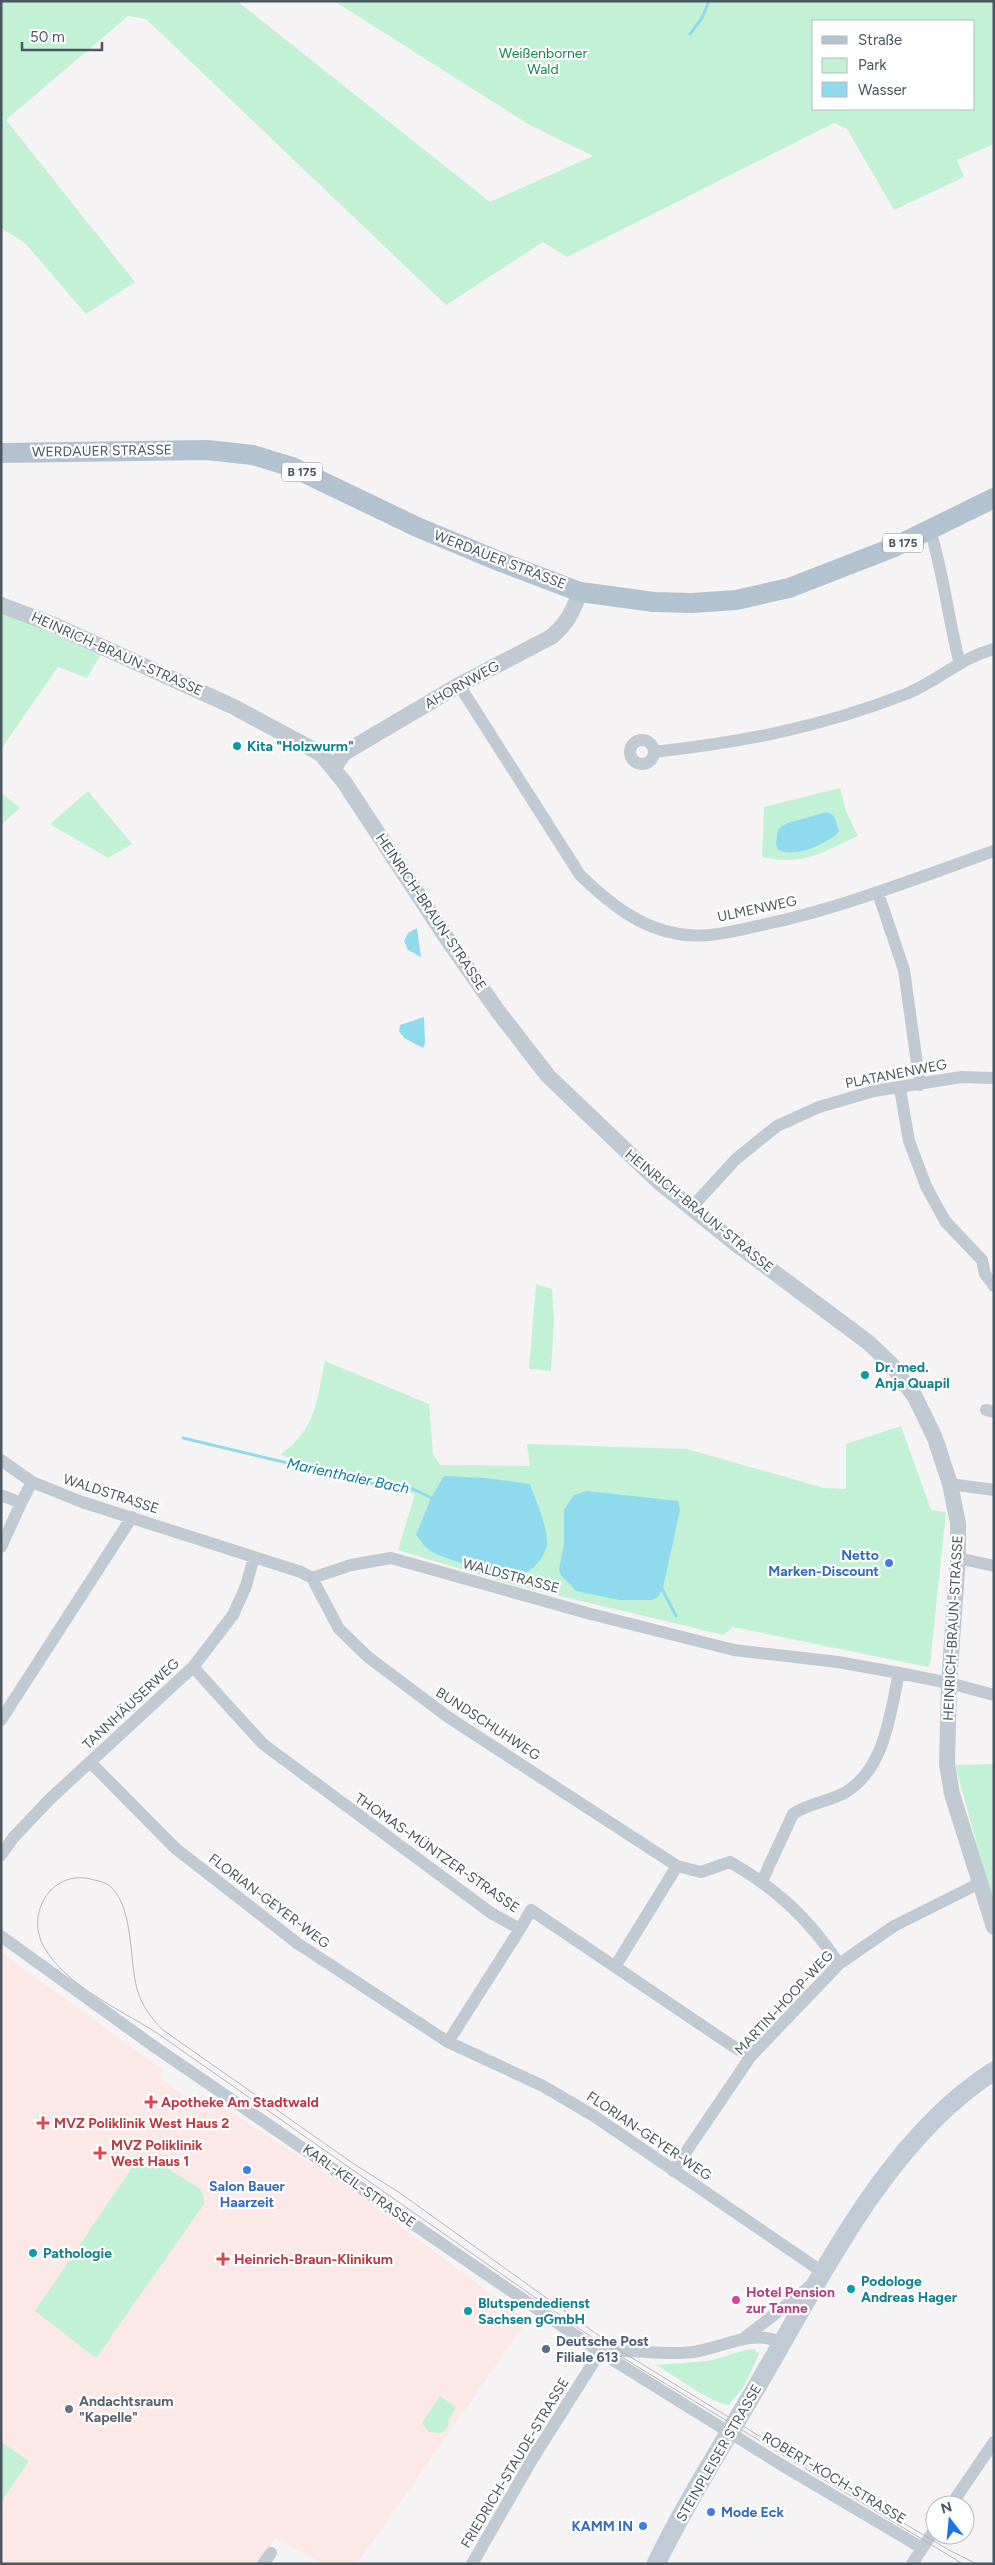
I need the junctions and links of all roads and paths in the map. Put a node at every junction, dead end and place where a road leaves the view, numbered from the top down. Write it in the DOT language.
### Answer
graph roads {
  1 [pos="1,453"];
  2 [pos="994,498"];
  3 [pos="930,530"];
  4 [pos="580,592"];
  5 [pos="1,605"];
  6 [pos="994,649"];
  7 [pos="960,664"];
  8 [pos="459,685"];
  9 [pos="654,752"];
  10 [pos="333,769"];
  11 [pos="994,851"];
  12 [pos="878,893"];
  13 [pos="994,1078"];
  14 [pos="920,1085"];
  15 [pos="900,1089"];
  16 [pos="692,1207"];
  17 [pos="994,1286"];
  18 [pos="1,1460"];
  19 [pos="32,1482"];
  20 [pos="950,1484"];
  21 [pos="994,1490"];
  22 [pos="1,1495"];
  23 [pos="21,1503"];
  24 [pos="132,1517"];
  25 [pos="1,1547"];
  26 [pos="254,1557"];
  27 [pos="958,1558"];
  28 [pos="994,1566"];
  29 [pos="312,1578"];
  30 [pos="193,1667"];
  31 [pos="899,1673"];
  32 [pos="949,1683"];
  33 [pos="994,1695"];
  34 [pos="1,1720"];
  35 [pos="90,1762"];
  36 [pos="1,1855"];
  37 [pos="677,1866"];
  38 [pos="762,1881"];
  39 [pos="980,1883"];
  40 [pos="994,1927"];
  41 [pos="520,1930"];
  42 [pos="1,1936"];
  43 [pos="839,1964"];
  44 [pos="616,1965"];
  45 [pos="448,2042"];
  46 [pos="752,2056"];
  47 [pos="994,2071"];
  48 [pos="673,2171"];
  49 [pos="824,2273"];
  50 [pos="743,2339"];
  51 [pos="782,2343"];
  52 [pos="600,2352"];
  53 [pos="730,2432"];
  54 [pos="994,2442"];
  55 [pos="958,2495"];
  56 [pos="925,2544"];
  57 [pos="922,2548"];
  58 [pos="271,2553"];
  59 [pos="263,2564"];
  60 [pos="472,2564"];
  61 [pos="656,2564"];
  62 [pos="912,2564"];
  1 -- 4 [label="main road, WERDAUER STRASSE / B 175"];
  2 -- 3 [label="main road, WERDAUER STRASSE / B 175"];
  3 -- 4 [label="main road, WERDAUER STRASSE / B 175"];
  3 -- 7 [label="street"];
  4 -- 8 [label="street, AHORNWEG"];
  5 -- 10 [label="street, HEINRICH-BRAUN-STRASSE"];
  6 -- 7 [label="street"];
  7 -- 9 [label="street"];
  8 -- 10 [label="street, AHORNWEG"];
  8 -- 12 [label="street, ULMENWEG"];
  10 -- 16 [label="street, HEINRICH-BRAUN-STRASSE"];
  11 -- 12 [label="street, ULMENWEG"];
  12 -- 14 [label="street"];
  13 -- 14 [label="street, PLATANENWEG"];
  14 -- 15 [label="street, PLATANENWEG"];
  15 -- 16 [label="street, PLATANENWEG"];
  15 -- 17 [label="street"];
  16 -- 20 [label="street, HEINRICH-BRAUN-STRASSE"];
  18 -- 19 [label="street, WALDSTRASSE"];
  19 -- 23 [label="street"];
  19 -- 24 [label="street, WALDSTRASSE"];
  20 -- 21 [label="street"];
  20 -- 27 [label="street, HEINRICH-BRAUN-STRASSE"];
  22 -- 23 [label="street"];
  23 -- 25 [label="street"];
  24 -- 26 [label="street, WALDSTRASSE"];
  24 -- 34 [label="street"];
  26 -- 29 [label="street, WALDSTRASSE"];
  26 -- 30 [label="street, TANNHÄUSERWEG"];
  27 -- 28 [label="street"];
  27 -- 32 [label="street, HEINRICH-BRAUN-STRASSE"];
  29 -- 31 [label="street, WALDSTRASSE"];
  29 -- 37 [label="street, BUNDSCHUHWEG"];
  30 -- 35 [label="street, TANNHÄUSERWEG"];
  30 -- 41 [label="street, THOMAS-MÜNTZER-STRASSE"];
  31 -- 32 [label="street, WALDSTRASSE"];
  31 -- 38 [label="street"];
  32 -- 33 [label="street, WALDSTRASSE"];
  32 -- 39 [label="street, HEINRICH-BRAUN-STRASSE"];
  35 -- 36 [label="street, TANNHÄUSERWEG"];
  35 -- 45 [label="street, FLORIAN-GEYER-WEG"];
  37 -- 38 [label="street, BUNDSCHUHWEG"];
  37 -- 44 [label="street"];
  38 -- 43 [label="street, BUNDSCHUHWEG"];
  39 -- 40 [label="street, HEINRICH-BRAUN-STRASSE"];
  39 -- 43 [label="street, MARTIN-HOOP-WEG"];
  41 -- 44 [label="street, THOMAS-MÜNTZER-STRASSE"];
  41 -- 45 [label="street"];
  42 -- 52 [label="street, KARL-KEIL-STRASSE"];
  43 -- 46 [label="street, MARTIN-HOOP-WEG"];
  44 -- 46 [label="street, THOMAS-MÜNTZER-STRASSE"];
  45 -- 48 [label="street, FLORIAN-GEYER-WEG"];
  46 -- 48 [label="street, MARTIN-HOOP-WEG"];
  47 -- 49 [label="main road"];
  48 -- 49 [label="street, FLORIAN-GEYER-WEG"];
  49 -- 50 [label="street"];
  49 -- 51 [label="main road"];
  50 -- 51 [label="street"];
  50 -- 52 [label="street"];
  51 -- 53 [label="main road, STEINPLEISER STRASSE"];
  52 -- 53 [label="street, KARL-KEIL-STRASSE"];
  52 -- 60 [label="street, FRIEDRICH-STAUDE-STRASSE"];
  53 -- 57 [label="street, ROBERT-KOCH-STRASSE"];
  53 -- 61 [label="main road, STEINPLEISER STRASSE"];
  54 -- 55 [label="street"];
  56 -- 57 [label="street"];
  57 -- 62 [label="street"];
  58 -- 59 [label="street"];
}
